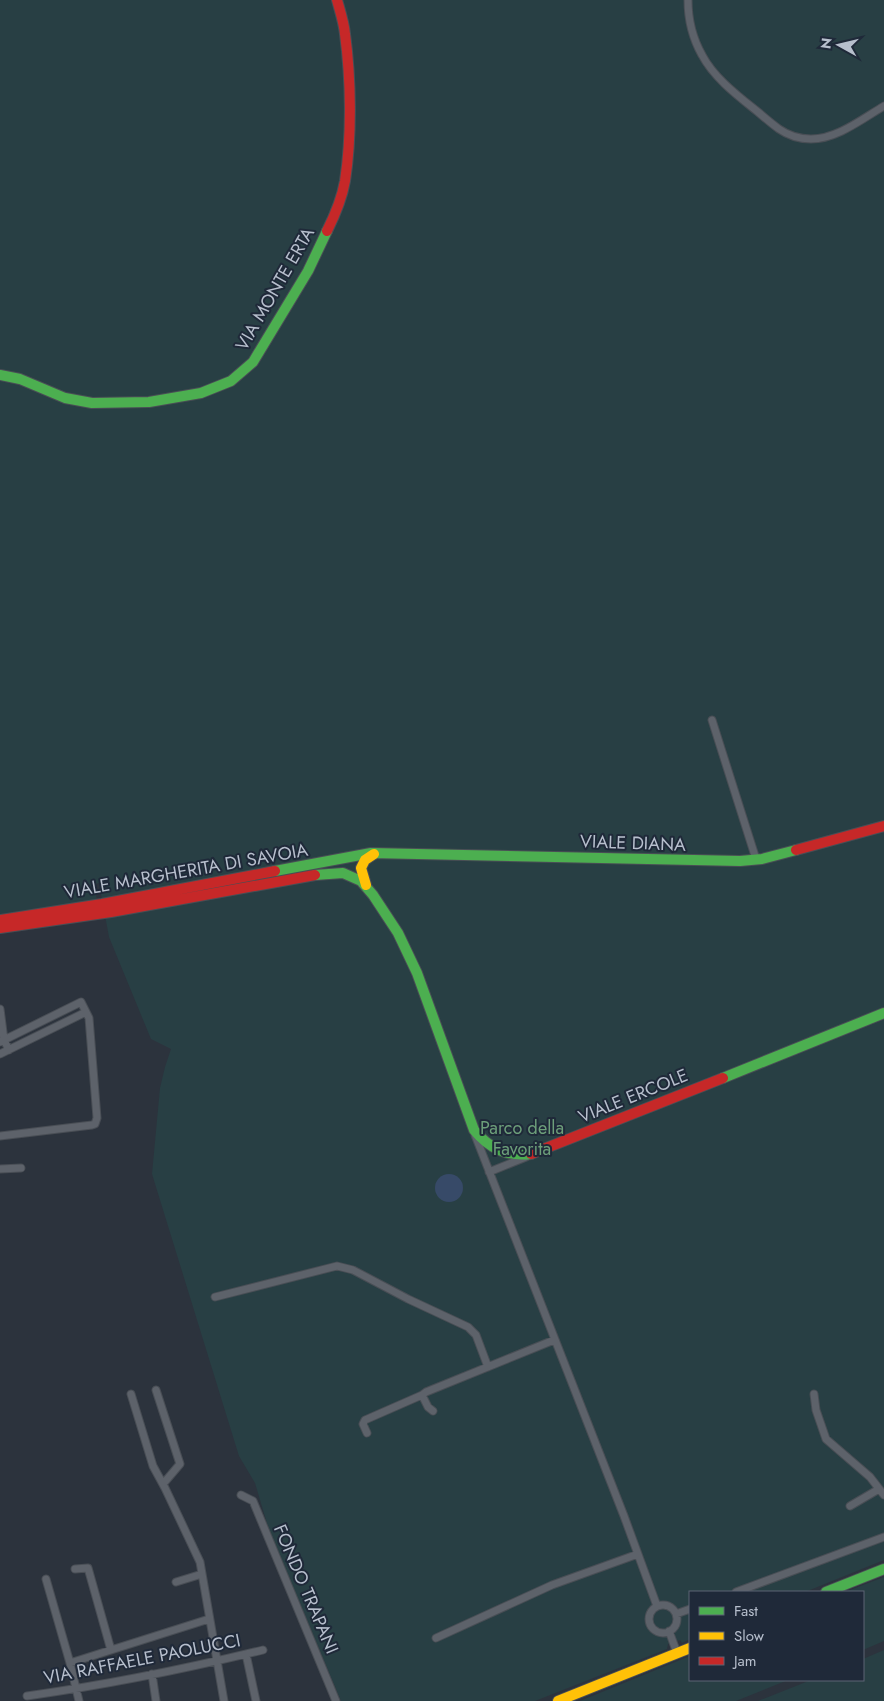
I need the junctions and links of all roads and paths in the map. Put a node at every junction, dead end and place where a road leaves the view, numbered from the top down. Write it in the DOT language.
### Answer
graph roads {
  1 [pos="337,0"];
  2 [pos="688,0"];
  3 [pos="884,106"];
  4 [pos="0,375"];
  5 [pos="712,720"];
  6 [pos="884,826"];
  7 [pos="377,853"];
  8 [pos="756,860"];
  9 [pos="347,874"];
  10 [pos="368,888"];
  11 [pos="0,920"];
  12 [pos="0,928"];
  13 [pos="0,1008"];
  14 [pos="86,1012"];
  15 [pos="884,1013"];
  16 [pos="2,1041"];
  17 [pos="9,1050"];
  18 [pos="0,1054"];
  19 [pos="474,1130"];
  20 [pos="0,1136"];
  21 [pos="532,1154"];
  22 [pos="21,1168"];
  23 [pos="0,1169"];
  24 [pos="489,1172"];
  25 [pos="215,1297"];
  26 [pos="554,1340"];
  27 [pos="488,1367"];
  28 [pos="156,1390"];
  29 [pos="131,1394"];
  30 [pos="814,1394"];
  31 [pos="422,1395"];
  32 [pos="433,1411"];
  33 [pos="367,1433"];
  34 [pos="162,1484"];
  35 [pos="882,1492"];
  36 [pos="241,1495"];
  37 [pos="850,1506"];
  38 [pos="884,1537"];
  39 [pos="638,1554"];
  40 [pos="884,1568"];
  41 [pos="75,1569"];
  42 [pos="202,1574"];
  43 [pos="46,1579"];
  44 [pos="176,1582"];
  45 [pos="739,1591"];
  46 [pos="828,1591"];
  47 [pos="657,1606"];
  48 [pos="689,1609"];
  49 [pos="676,1614"];
  50 [pos="209,1619"];
  51 [pos="669,1631"];
  52 [pos="436,1638"];
  53 [pos="689,1648"];
  54 [pos="111,1650"];
  55 [pos="263,1650"];
  56 [pos="677,1653"];
  57 [pos="246,1654"];
  58 [pos="216,1661"];
  59 [pos="70,1663"];
  60 [pos="152,1674"];
  61 [pos="77,1689"];
  62 [pos="27,1696"];
  63 [pos="156,1700"];
  64 [pos="80,1701"];
  65 [pos="147,1701"];
  66 [pos="224,1701"];
  67 [pos="256,1701"];
  68 [pos="336,1701"];
  69 [pos="558,1701"];
  1 -- 4 [label="street, VIA MONTE ERTA"];
  2 -- 3 [label="street"];
  5 -- 8 [label="street"];
  6 -- 8 [label="street, VIALE DIANA"];
  7 -- 8 [label="street, VIALE DIANA"];
  7 -- 10 [label="street"];
  7 -- 11 [label="street, VIALE MARGHERITA DI SAVOIA"];
  9 -- 10 [label="street, VIALE ERCOLE"];
  9 -- 12 [label="street, VIALE MARGHERITA DI SAVOIA"];
  10 -- 19 [label="street, VIALE ERCOLE"];
  13 -- 16 [label="street"];
  14 -- 16 [label="street"];
  14 -- 17 [label="street"];
  14 -- 20 [label="street"];
  15 -- 21 [label="street, VIALE ERCOLE"];
  16 -- 17 [label="street"];
  17 -- 18 [label="street"];
  19 -- 21 [label="street, VIALE ERCOLE"];
  19 -- 24 [label="street"];
  21 -- 24 [label="street"];
  22 -- 23 [label="street"];
  24 -- 26 [label="street"];
  25 -- 27 [label="street"];
  26 -- 27 [label="street"];
  26 -- 39 [label="street"];
  27 -- 31 [label="street"];
  28 -- 34 [label="street"];
  29 -- 34 [label="street"];
  30 -- 35 [label="street"];
  31 -- 32 [label="street"];
  31 -- 33 [label="street"];
  34 -- 42 [label="street"];
  35 -- 37 [label="street"];
  36 -- 68 [label="street, FONDO TRAPANI"];
  38 -- 45 [label="street"];
  39 -- 47 [label="street"];
  39 -- 52 [label="street"];
  40 -- 46 [label="street"];
  41 -- 54 [label="street"];
  42 -- 44 [label="street"];
  42 -- 50 [label="street"];
  43 -- 59 [label="street"];
  47 -- 49 [label="street"];
  47 -- 51 [label="street"];
  48 -- 49 [label="street"];
  49 -- 51 [label="street"];
  50 -- 54 [label="street"];
  50 -- 58 [label="street"];
  51 -- 56 [label="street"];
  53 -- 56 [label="street"];
  54 -- 59 [label="street"];
  55 -- 57 [label="street, VIA RAFFAELE PAOLUCCI"];
  56 -- 69 [label="street"];
  57 -- 58 [label="street, VIA RAFFAELE PAOLUCCI"];
  57 -- 67 [label="street"];
  58 -- 60 [label="street, VIA RAFFAELE PAOLUCCI"];
  58 -- 66 [label="street"];
  59 -- 61 [label="street"];
  60 -- 61 [label="street, VIA RAFFAELE PAOLUCCI"];
  60 -- 63 [label="street"];
  61 -- 62 [label="street, VIA RAFFAELE PAOLUCCI"];
  61 -- 64 [label="street"];
  63 -- 65 [label="street"];
}
